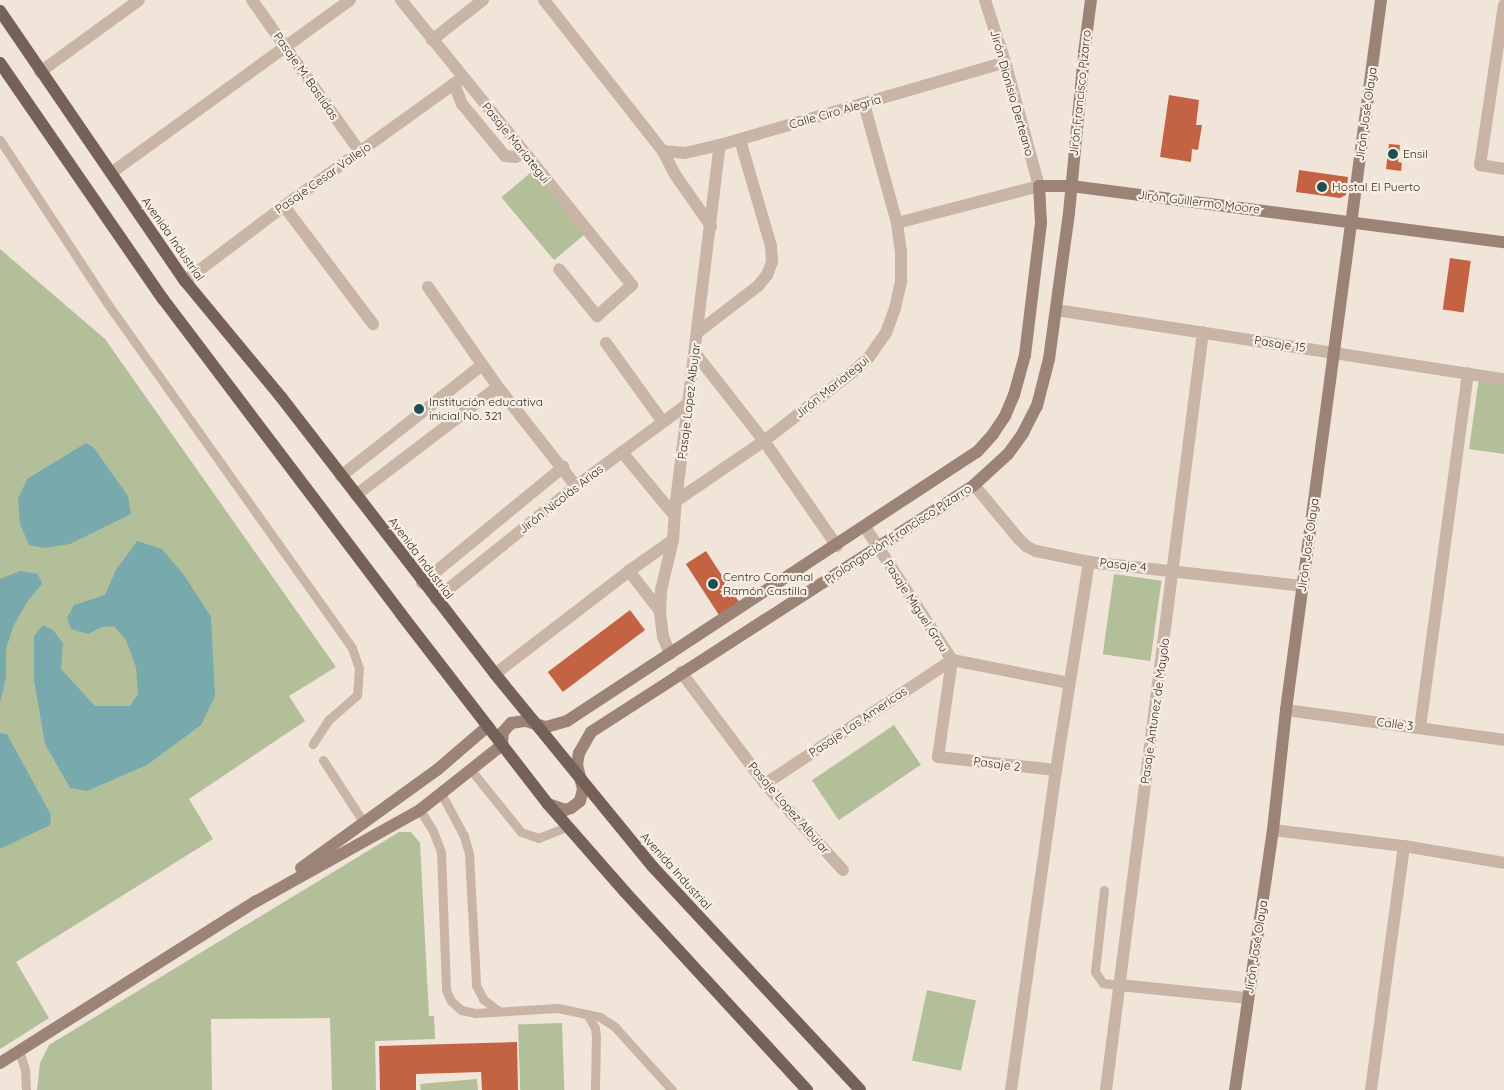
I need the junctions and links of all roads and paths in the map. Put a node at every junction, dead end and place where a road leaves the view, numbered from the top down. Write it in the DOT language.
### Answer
graph roads {
  1 [pos="139,0"];
  2 [pos="252,0"];
  3 [pos="350,0"];
  4 [pos="401,0"];
  5 [pos="483,0"];
  6 [pos="544,0"];
  7 [pos="985,0"];
  8 [pos="1091,0"];
  9 [pos="1381,0"];
  10 [pos="1504,5"];
  11 [pos="0,11"];
  12 [pos="432,40"];
  13 [pos="1501,46"];
  14 [pos="285,47"];
  15 [pos="1005,62"];
  16 [pos="0,63"];
  17 [pos="40,72"];
  18 [pos="458,81"];
  19 [pos="864,104"];
  20 [pos="0,140"];
  21 [pos="740,140"];
  22 [pos="720,145"];
  23 [pos="664,151"];
  24 [pos="360,152"];
  25 [pos="1504,169"];
  26 [pos="111,173"];
  27 [pos="1039,186"];
  28 [pos="1071,186"];
  29 [pos="284,206"];
  30 [pos="1352,221"];
  31 [pos="897,223"];
  32 [pos="711,226"];
  33 [pos="1504,242"];
  34 [pos="560,269"];
  35 [pos="185,281"];
  36 [pos="428,287"];
  37 [pos="1056,310"];
  38 [pos="373,324"];
  39 [pos="698,332"];
  40 [pos="1203,332"];
  41 [pos="606,343"];
  42 [pos="1334,352"];
  43 [pos="695,353"];
  44 [pos="482,365"];
  45 [pos="1468,373"];
  46 [pos="1504,379"];
  47 [pos="498,387"];
  48 [pos="689,403"];
  49 [pos="663,422"];
  50 [pos="764,441"];
  51 [pos="622,452"];
  52 [pos="563,467"];
  53 [pos="341,476"];
  54 [pos="974,485"];
  55 [pos="576,486"];
  56 [pos="356,495"];
  57 [pos="676,501"];
  58 [pos="674,515"];
  59 [pos="865,527"];
  60 [pos="673,540"];
  61 [pos="837,546"];
  62 [pos="878,547"];
  63 [pos="1089,562"];
  64 [pos="629,571"];
  65 [pos="1174,571"];
  66 [pos="422,583"];
  67 [pos="1302,586"];
  68 [pos="436,600"];
  69 [pos="660,611"];
  70 [pos="670,654"];
  71 [pos="952,660"];
  72 [pos="682,672"];
  73 [pos="495,674"];
  74 [pos="1069,683"];
  75 [pos="1286,710"];
  76 [pos="536,725"];
  77 [pos="488,726"];
  78 [pos="1420,728"];
  79 [pos="1504,740"];
  80 [pos="313,744"];
  81 [pos="502,745"];
  82 [pos="323,760"];
  83 [pos="471,770"];
  84 [pos="1056,770"];
  85 [pos="582,783"];
  86 [pos="765,784"];
  87 [pos="441,793"];
  88 [pos="548,804"];
  89 [pos="420,810"];
  90 [pos="364,823"];
  91 [pos="567,827"];
  92 [pos="1273,830"];
  93 [pos="1404,846"];
  94 [pos="1504,863"];
  95 [pos="843,870"];
  96 [pos="1104,890"];
  97 [pos="255,902"];
  98 [pos="1119,986"];
  99 [pos="1248,998"];
  100 [pos="497,1010"];
  101 [pos="587,1014"];
  102 [pos="19,1051"];
  103 [pos="0,1063"];
  104 [pos="26,1090"];
  105 [pos="595,1090"];
  106 [pos="672,1090"];
  107 [pos="806,1090"];
  108 [pos="860,1090"];
  109 [pos="1011,1090"];
  110 [pos="1106,1090"];
  111 [pos="1235,1090"];
  112 [pos="1371,1090"];
  1 -- 17 [label="street"];
  2 -- 14 [label="street, Pasaje M. Bastidas"];
  3 -- 14 [label="street"];
  4 -- 12 [label="street, Pasaje Mariategui"];
  5 -- 12 [label="street"];
  6 -- 23 [label="street"];
  7 -- 15 [label="street, Jirón Dionisio Derteano"];
  8 -- 28 [label="main road, Jirón Francisco Pizarro"];
  9 -- 30 [label="main road, Jirón José Olaya"];
  10 -- 13 [label="street"];
  11 -- 17 [label="main road, Avenida Industrial"];
  12 -- 18 [label="street, Pasaje Mariategui"];
  13 -- 25 [label="street"];
  14 -- 24 [label="street, Pasaje M. Bastidas"];
  14 -- 26 [label="street"];
  15 -- 19 [label="street, Calle Ciro Alegría"];
  15 -- 27 [label="street, Jirón Dionisio Derteano"];
  16 -- 77 [label="main road"];
  17 -- 26 [label="main road, Avenida Industrial"];
  18 -- 24 [label="street, Pasaje Cesar Vallejo"];
  18 -- 34 [label="street, Pasaje Mariategui"];
  19 -- 21 [label="street, Calle Ciro Alegría"];
  19 -- 31 [label="street, Jirón Mariategui"];
  20 -- 80 [label="lane"];
  21 -- 22 [label="street, Calle Ciro Alegría"];
  21 -- 39 [label="street"];
  22 -- 23 [label="street, Calle Ciro Alegría"];
  22 -- 32 [label="street, Pasaje Lopez Albujar"];
  23 -- 32 [label="street"];
  24 -- 29 [label="street, Pasaje Cesar Vallejo"];
  26 -- 35 [label="main road, Avenida Industrial"];
  27 -- 28 [label="main road, Jirón Guillermo Moore"];
  27 -- 31 [label="street, Jirón Guillermo Moore"];
  27 -- 59 [label="main road, Prolongación Francisco Pizarro"];
  28 -- 30 [label="main road, Jirón Guillermo Moore"];
  28 -- 37 [label="main road, Prolongación Francisco Pizarro"];
  29 -- 35 [label="street, Pasaje Cesar Vallejo"];
  29 -- 38 [label="street"];
  30 -- 33 [label="main road, Jirón Guillermo Moore"];
  30 -- 42 [label="main road, Jirón José Olaya"];
  31 -- 50 [label="street, Jirón Mariategui"];
  32 -- 39 [label="street, Pasaje Lopez Albujar"];
  35 -- 53 [label="main road, Avenida Industrial"];
  36 -- 44 [label="street"];
  37 -- 40 [label="street, Pasaje 15"];
  37 -- 54 [label="main road, Prolongación Francisco Pizarro"];
  39 -- 43 [label="street, Pasaje Lopez Albujar"];
  40 -- 42 [label="street, Pasaje 15"];
  40 -- 65 [label="street, Pasaje Antunez de Mayolo"];
  41 -- 49 [label="street"];
  42 -- 45 [label="street, Pasaje 15"];
  42 -- 67 [label="main road, Jirón José Olaya"];
  43 -- 48 [label="street, Pasaje Lopez Albujar"];
  43 -- 50 [label="street"];
  44 -- 47 [label="street"];
  44 -- 53 [label="street"];
  45 -- 46 [label="street, Pasaje 15"];
  45 -- 78 [label="street"];
  47 -- 52 [label="street"];
  47 -- 56 [label="street"];
  48 -- 49 [label="street, Jirón Nicolás Arias"];
  48 -- 57 [label="street, Pasaje Lopez Albujar"];
  49 -- 51 [label="street, Jirón Nicolás Arias"];
  50 -- 57 [label="street, Jirón Mariategui"];
  50 -- 61 [label="street"];
  51 -- 55 [label="street, Jirón Nicolás Arias"];
  51 -- 58 [label="street"];
  52 -- 55 [label="street"];
  52 -- 66 [label="street, Jirón Nicolás Arias"];
  53 -- 56 [label="main road, Avenida Industrial"];
  54 -- 62 [label="main road, Prolongación Francisco Pizarro"];
  54 -- 63 [label="street, Pasaje 4"];
  55 -- 68 [label="street, Jirón Nicolás Arias"];
  56 -- 66 [label="main road, Avenida Industrial"];
  57 -- 58 [label="street, Pasaje Lopez Albujar"];
  58 -- 60 [label="street, Pasaje Lopez Albujar"];
  59 -- 61 [label="main road, Prolongación Francisco Pizarro"];
  59 -- 62 [label="street, Pasaje Miguel Grau"];
  60 -- 64 [label="street"];
  60 -- 69 [label="street, Pasaje Lopez Albujar"];
  61 -- 70 [label="main road, Prolongación Francisco Pizarro"];
  62 -- 71 [label="street, Pasaje Miguel Grau"];
  62 -- 72 [label="main road, Prolongación Francisco Pizarro"];
  63 -- 65 [label="street, Pasaje 4"];
  63 -- 74 [label="street"];
  64 -- 69 [label="street"];
  64 -- 73 [label="street"];
  65 -- 67 [label="street, Pasaje 4"];
  65 -- 98 [label="street, Pasaje Antunez de Mayolo"];
  66 -- 68 [label="main road, Avenida Industrial"];
  67 -- 75 [label="main road, Jirón José Olaya"];
  68 -- 73 [label="main road, Avenida Industrial"];
  69 -- 70 [label="street, Pasaje Lopez Albujar"];
  70 -- 76 [label="main road, Prolongación Francisco Pizarro"];
  71 -- 74 [label="street, Pasaje Miguel Grau"];
  71 -- 84 [label="street, Pasaje 2"];
  71 -- 86 [label="street, Pasaje Las Americas"];
  72 -- 85 [label="main road, Prolongación Francisco Pizarro"];
  72 -- 86 [label="street, Pasaje Lopez Albujar"];
  73 -- 76 [label="main road, Avenida Industrial"];
  74 -- 84 [label="street"];
  75 -- 78 [label="street, Calle 3"];
  75 -- 92 [label="main road, Jirón José Olaya"];
  76 -- 81 [label="main road, Prolongación Francisco Pizarro"];
  76 -- 85 [label="main road, Avenida Industrial"];
  77 -- 81 [label="main road"];
  77 -- 90 [label="main road"];
  78 -- 79 [label="street, Calle 3"];
  81 -- 83 [label="main road"];
  81 -- 88 [label="main road"];
  82 -- 90 [label="lane"];
  83 -- 87 [label="main road"];
  83 -- 91 [label="lane"];
  84 -- 109 [label="street"];
  85 -- 88 [label="main road, Prolongación Francisco Pizarro"];
  85 -- 108 [label="main road, Avenida Industrial"];
  86 -- 95 [label="street, Pasaje Lopez Albujar"];
  87 -- 89 [label="main road"];
  87 -- 100 [label="lane"];
  88 -- 91 [label="main road"];
  89 -- 97 [label="main road"];
  89 -- 100 [label="lane"];
  90 -- 97 [label="main road"];
  91 -- 107 [label="main road"];
  92 -- 93 [label="street"];
  92 -- 99 [label="main road, Jirón José Olaya"];
  93 -- 94 [label="street"];
  93 -- 112 [label="street"];
  96 -- 98 [label="lane"];
  97 -- 102 [label="main road"];
  98 -- 99 [label="street"];
  98 -- 110 [label="street, Pasaje Antunez de Mayolo"];
  99 -- 111 [label="main road, Jirón José Olaya"];
  100 -- 101 [label="lane"];
  101 -- 105 [label="lane"];
  101 -- 106 [label="lane"];
  102 -- 103 [label="main road"];
  102 -- 104 [label="lane"];
}
